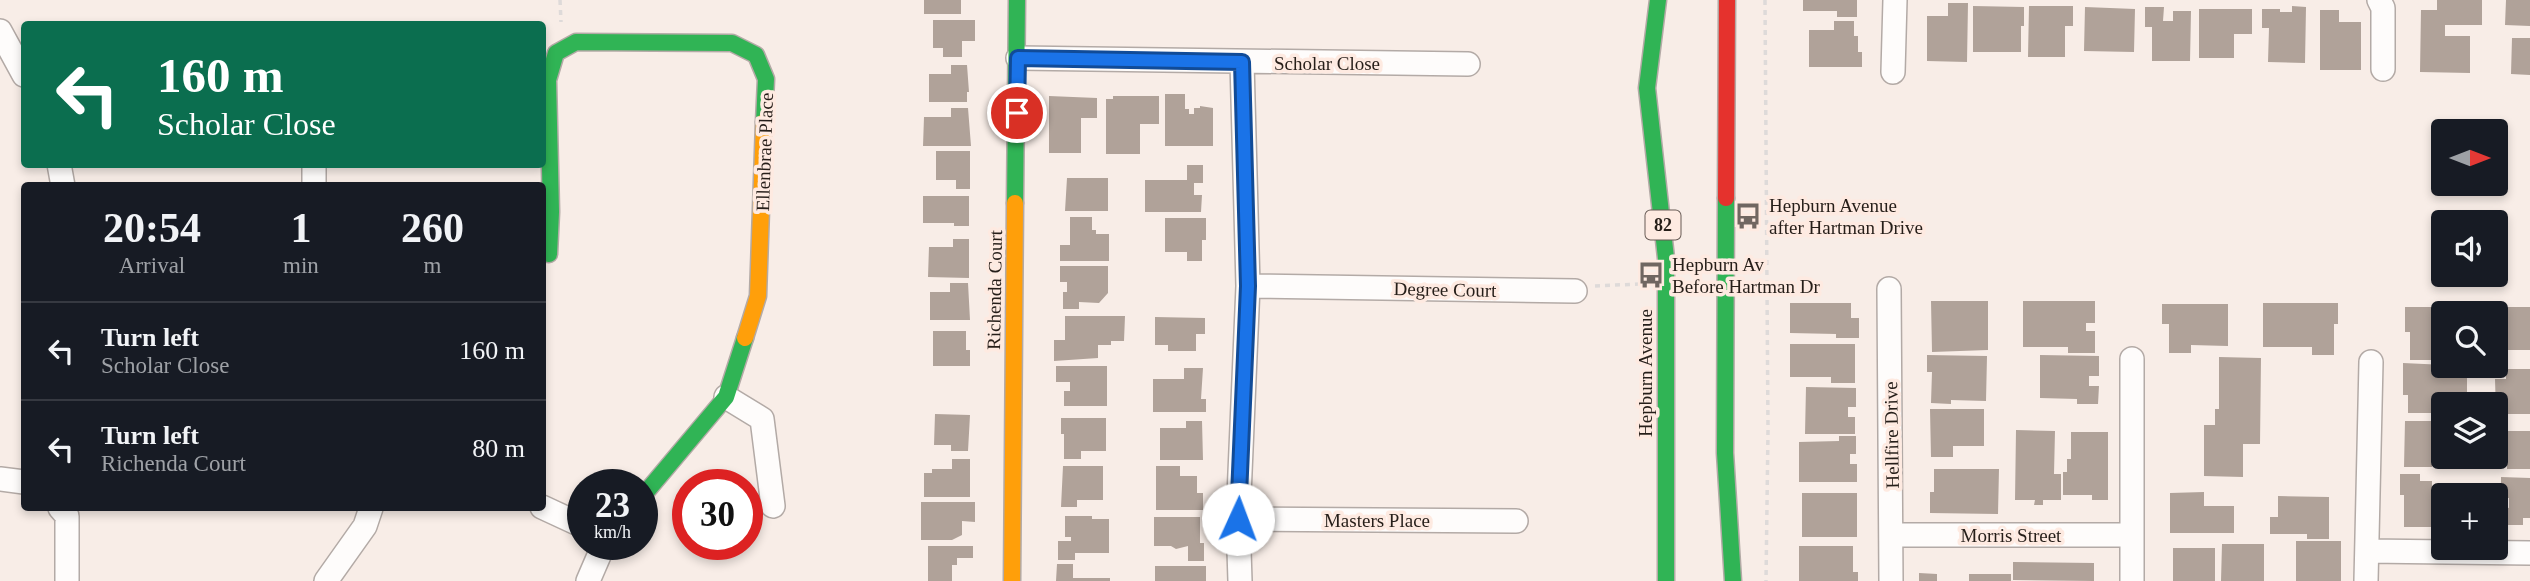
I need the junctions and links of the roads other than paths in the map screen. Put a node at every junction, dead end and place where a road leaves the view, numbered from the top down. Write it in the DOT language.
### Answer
graph roads {
  1 [pos="1017,0"];
  2 [pos="1658,0"];
  3 [pos="1727,0"];
  4 [pos="1895,0"];
  5 [pos="2379,0"];
  6 [pos="0,31"];
  7 [pos="1018,58"];
  8 [pos="1242,62"];
  9 [pos="1468,64"];
  10 [pos="2383,69"];
  11 [pos="21,70"];
  12 [pos="1894,72"];
  13 [pos="549,254"];
  14 [pos="1248,286"];
  15 [pos="1889,289"];
  16 [pos="1575,291"];
  17 [pos="2132,359"];
  18 [pos="2371,362"];
  19 [pos="726,397"];
  20 [pos="0,479"];
  21 [pos="658,479"];
  22 [pos="21,482"];
  23 [pos="773,506"];
  24 [pos="546,509"];
  25 [pos="63,511"];
  26 [pos="370,511"];
  27 [pos="567,519"];
  28 [pos="1238,519"];
  29 [pos="1516,521"];
  30 [pos="1892,535"];
  31 [pos="2130,535"];
  32 [pos="2367,551"];
  33 [pos="2530,553"];
  34 [pos="597,560"];
  35 [pos="67,581"];
  36 [pos="326,581"];
  37 [pos="588,581"];
  38 [pos="1012,581"];
  39 [pos="1240,581"];
  40 [pos="1666,581"];
  41 [pos="1732,581"];
  42 [pos="1891,581"];
  43 [pos="2132,581"];
  44 [pos="2366,581"];
  1 -- 7 [label="street, Richenda Court"];
  2 -- 40 [label="street, Hepburn Avenue / 82"];
  3 -- 41 [label="street"];
  4 -- 12 [label="street"];
  5 -- 10 [label="street"];
  6 -- 11 [label="street"];
  7 -- 8 [label="street, Scholar Close"];
  7 -- 38 [label="street, Richenda Court"];
  8 -- 9 [label="street, Scholar Close"];
  8 -- 14 [label="street"];
  13 -- 19 [label="street, Ellenbrae Place"];
  14 -- 16 [label="street, Degree Court"];
  14 -- 28 [label="street"];
  15 -- 30 [label="street, Hellfire Drive"];
  17 -- 31 [label="street"];
  18 -- 32 [label="street"];
  19 -- 21 [label="street, Ellenbrae Place"];
  19 -- 23 [label="street"];
  20 -- 22 [label="street"];
  24 -- 27 [label="street"];
  25 -- 35 [label="street"];
  26 -- 36 [label="street"];
  28 -- 29 [label="street, Masters Place"];
  28 -- 39 [label="street"];
  30 -- 31 [label="street, Morris Street"];
  30 -- 42 [label="street, Hellfire Drive"];
  31 -- 43 [label="street"];
  32 -- 33 [label="street"];
  32 -- 44 [label="street"];
  34 -- 37 [label="street"];
}
